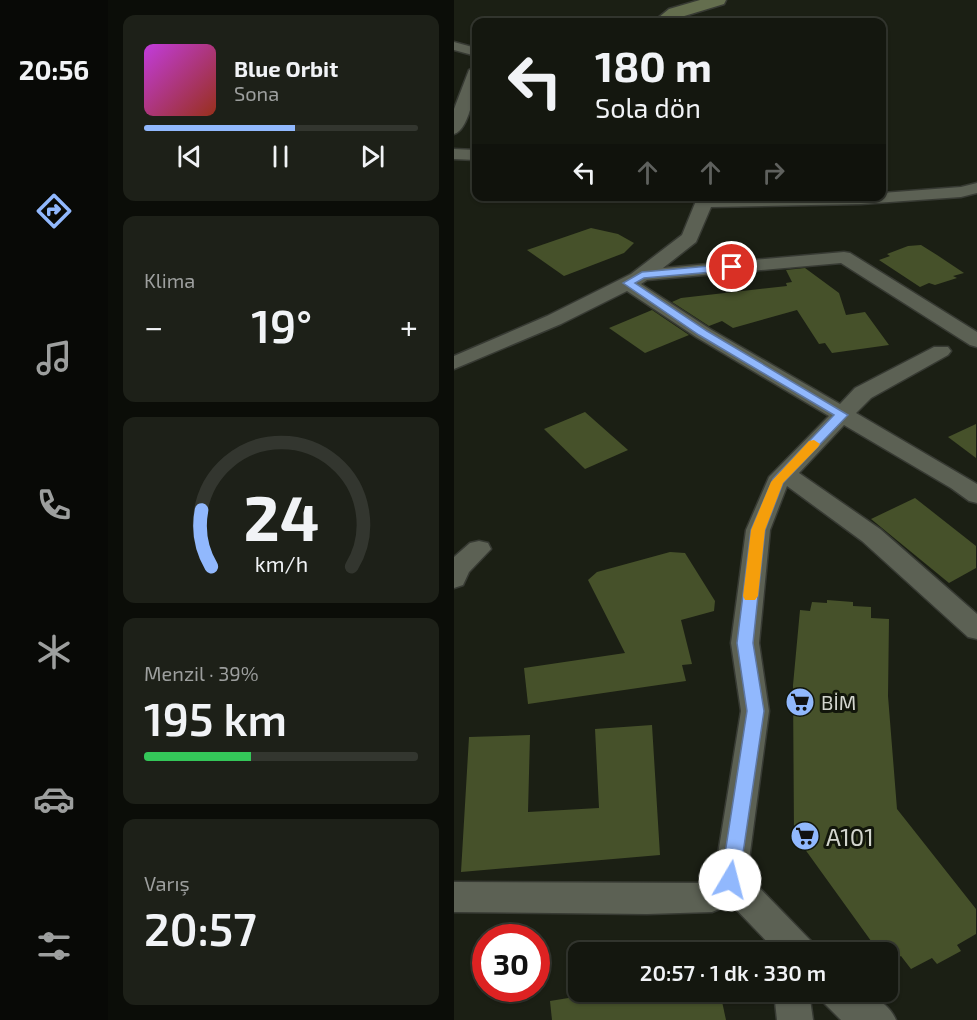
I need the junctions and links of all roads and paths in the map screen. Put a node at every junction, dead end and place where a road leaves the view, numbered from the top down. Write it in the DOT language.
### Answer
graph roads {
  1 [pos="718,0"];
  2 [pos="668,18"];
  3 [pos="454,46"];
  4 [pos="472,51"];
  5 [pos="472,81"];
  6 [pos="454,129"];
  7 [pos="454,154"];
  8 [pos="472,155"];
  9 [pos="976,188"];
  10 [pos="886,197"];
  11 [pos="705,201"];
  12 [pos="635,279"];
  13 [pos="976,341"];
  14 [pos="941,351"];
  15 [pos="454,363"];
  16 [pos="842,415"];
  17 [pos="785,474"];
  18 [pos="976,496"];
  19 [pos="479,549"];
  20 [pos="454,579"];
  21 [pos="976,630"];
  22 [pos="730,880"];
  23 [pos="454,897"];
  24 [pos="788,942"];
  25 [pos="793,1002"];
  26 [pos="847,1002"];
  27 [pos="795,1020"];
  28 [pos="878,1020"];
  1 -- 2 [label="street"];
  3 -- 4 [label="street"];
  5 -- 6 [label="street"];
  7 -- 8 [label="street"];
  9 -- 10 [label="street"];
  11 -- 12 [label="street"];
  12 -- 13 [label="street"];
  12 -- 15 [label="street"];
  12 -- 16 [label="street"];
  14 -- 16 [label="street"];
  16 -- 17 [label="street"];
  16 -- 18 [label="street"];
  17 -- 21 [label="street"];
  17 -- 22 [label="street"];
  19 -- 20 [label="street"];
  22 -- 23 [label="street"];
  22 -- 24 [label="street"];
  25 -- 27 [label="street"];
  26 -- 28 [label="street"];
}
